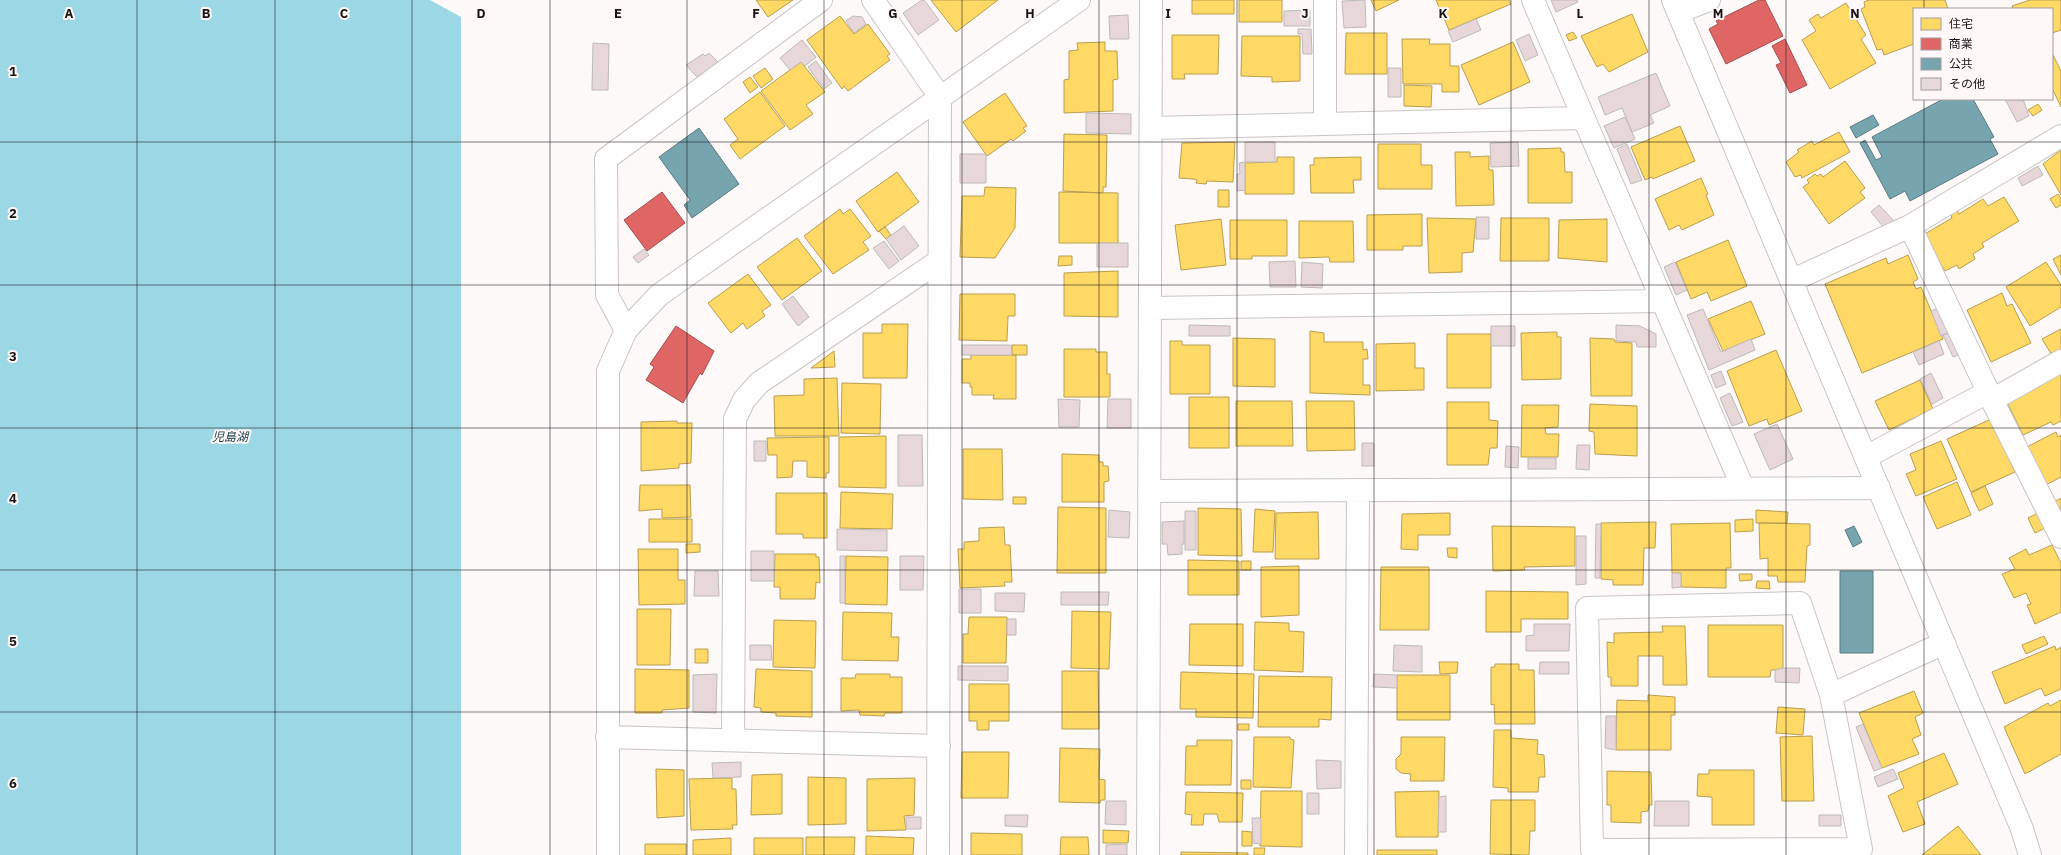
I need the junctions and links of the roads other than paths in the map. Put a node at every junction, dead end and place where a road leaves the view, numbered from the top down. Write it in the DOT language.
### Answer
graph roads {
  1 [pos="821,0"];
  2 [pos="873,0"];
  3 [pos="1079,0"];
  4 [pos="1151,0"];
  5 [pos="1325,0"];
  6 [pos="1532,0"];
  7 [pos="1709,0"];
  8 [pos="1675,6"];
  9 [pos="940,97"];
  10 [pos="1583,118"];
  11 [pos="1325,124"];
  12 [pos="1151,128"];
  13 [pos="2061,136"];
  14 [pos="1910,226"];
  15 [pos="939,260"];
  16 [pos="1791,281"];
  17 [pos="1663,302"];
  18 [pos="1150,308"];
  19 [pos="626,330"];
  20 [pos="2061,361"];
  21 [pos="1990,396"];
  22 [pos="1866,457"];
  23 [pos="1743,488"];
  24 [pos="1879,488"];
  25 [pos="1149,490"];
  26 [pos="1358,490"];
  27 [pos="2061,536"];
  28 [pos="1944,644"];
  29 [pos="1831,695"];
  30 [pos="607,737"];
  31 [pos="733,740"];
  32 [pos="939,746"];
  33 [pos="608,855"];
  34 [pos="938,855"];
  35 [pos="1148,855"];
  36 [pos="1356,855"];
  37 [pos="2030,855"];
  1 -- 19 [label="street"];
  2 -- 9 [label="street"];
  3 -- 9 [label="street"];
  4 -- 12 [label="street"];
  5 -- 11 [label="street"];
  6 -- 10 [label="street"];
  7 -- 8 [label="street"];
  8 -- 16 [label="street"];
  9 -- 15 [label="street"];
  9 -- 19 [label="street"];
  10 -- 11 [label="street"];
  10 -- 17 [label="street"];
  11 -- 12 [label="street"];
  12 -- 18 [label="street"];
  13 -- 14 [label="street"];
  14 -- 16 [label="street"];
  14 -- 21 [label="street"];
  15 -- 31 [label="street"];
  15 -- 32 [label="street"];
  16 -- 22 [label="street"];
  17 -- 18 [label="street"];
  17 -- 23 [label="street"];
  18 -- 25 [label="street"];
  19 -- 30 [label="street"];
  20 -- 21 [label="street"];
  21 -- 22 [label="street"];
  21 -- 27 [label="street"];
  22 -- 24 [label="street"];
  23 -- 24 [label="street"];
  23 -- 26 [label="street"];
  24 -- 28 [label="street"];
  25 -- 26 [label="street"];
  25 -- 35 [label="street"];
  26 -- 36 [label="street"];
  28 -- 29 [label="street"];
  28 -- 37 [label="street"];
  29 -- 29 [label="street"];
  30 -- 31 [label="street"];
  30 -- 33 [label="street"];
  31 -- 32 [label="street"];
  32 -- 34 [label="street"];
}
